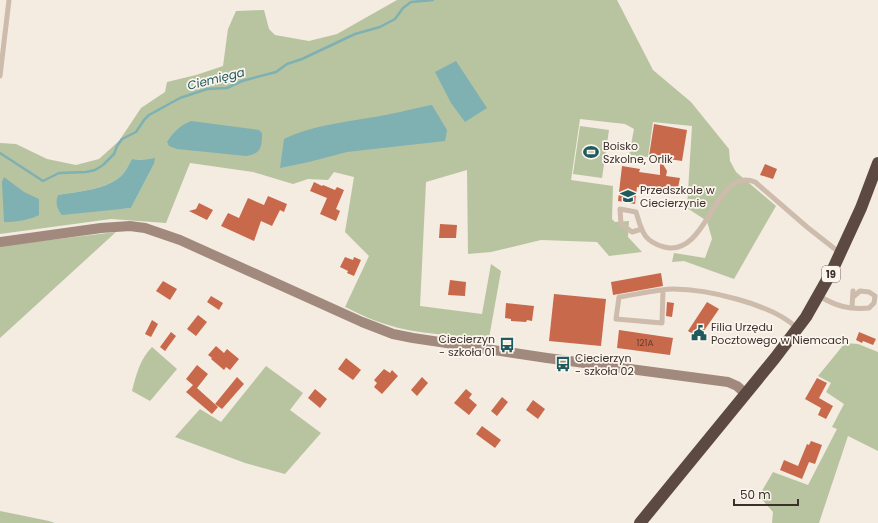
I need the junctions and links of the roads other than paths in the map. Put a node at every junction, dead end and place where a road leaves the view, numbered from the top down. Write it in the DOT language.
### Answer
graph roads {
  1 [pos="9,0"];
  2 [pos="0,76"];
  3 [pos="878,163"];
  4 [pos="642,229"];
  5 [pos="0,242"];
  6 [pos="840,254"];
  7 [pos="662,290"];
  8 [pos="819,296"];
  9 [pos="852,307"];
  10 [pos="798,328"];
  11 [pos="746,394"];
  12 [pos="640,523"];
  1 -- 2 [label="lane"];
  3 -- 6 [label="highway, 19"];
  4 -- 4 [label="lane"];
  4 -- 6 [label="lane"];
  5 -- 11 [label="street"];
  6 -- 8 [label="highway, 19"];
  7 -- 7 [label="lane"];
  7 -- 10 [label="lane"];
  8 -- 9 [label="lane"];
  8 -- 10 [label="highway, 19"];
  9 -- 9 [label="lane"];
  10 -- 11 [label="highway, 19"];
  11 -- 12 [label="highway, 19"];
}
